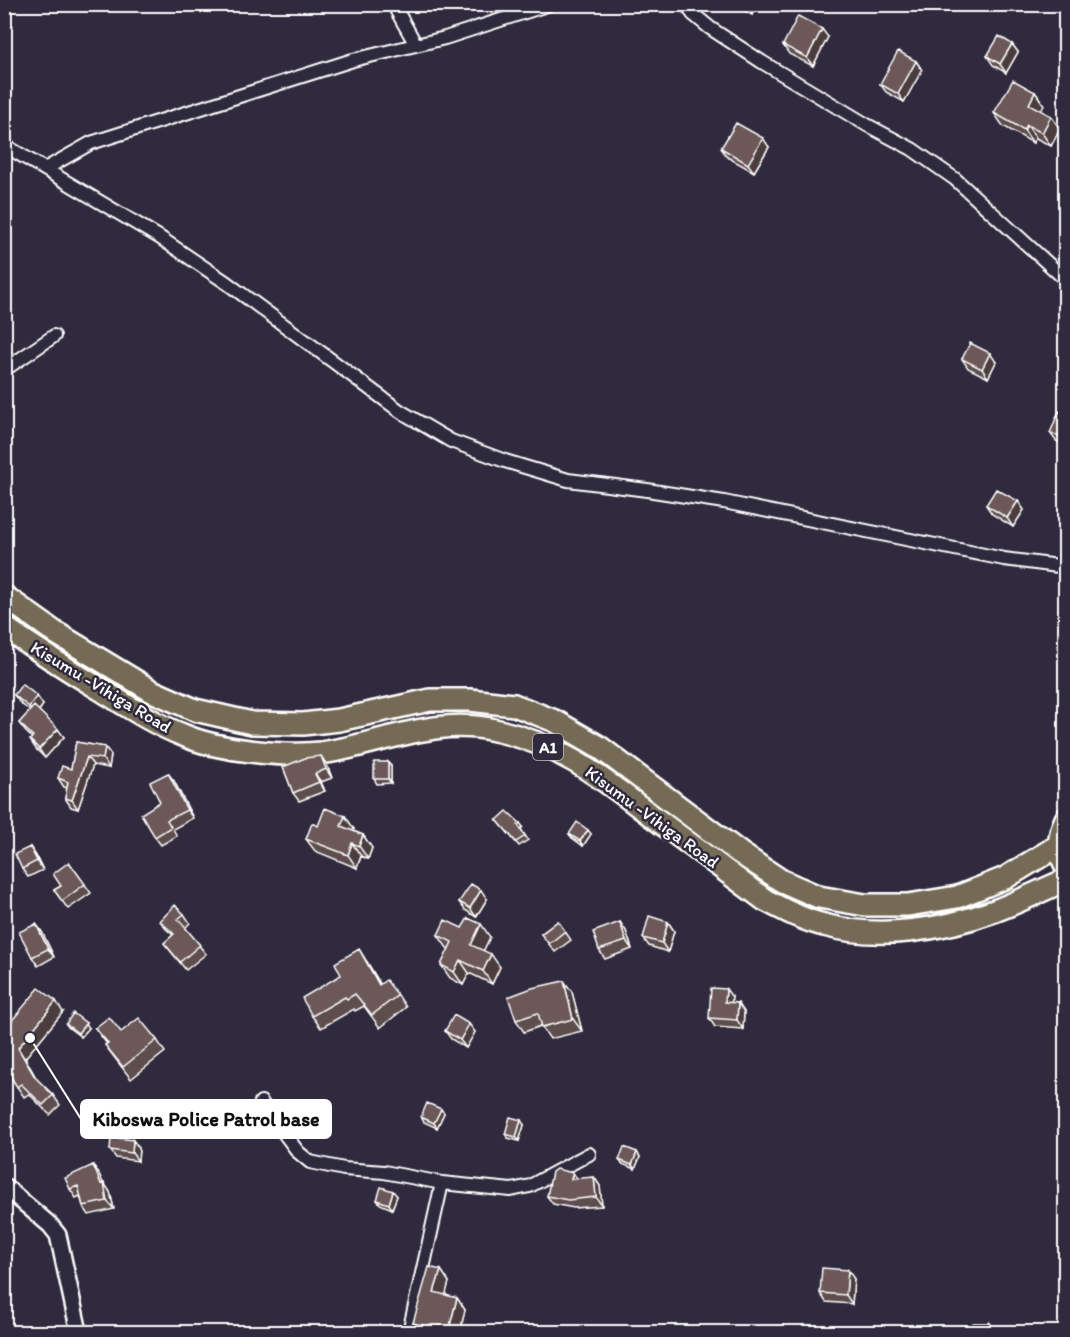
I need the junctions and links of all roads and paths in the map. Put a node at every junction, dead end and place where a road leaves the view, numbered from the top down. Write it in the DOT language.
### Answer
graph roads {
  1 [pos="393,4"];
  2 [pos="550,4"];
  3 [pos="686,4"];
  4 [pos="416,45"];
  5 [pos="4,145"];
  6 [pos="45,169"];
  7 [pos="1065,280"];
  8 [pos="54,336"];
  9 [pos="4,370"];
  10 [pos="1065,567"];
  11 [pos="4,596"];
  12 [pos="4,627"];
  13 [pos="1065,819"];
  14 [pos="1059,845"];
  15 [pos="1065,866"];
  16 [pos="1065,880"];
  17 [pos="261,1102"];
  18 [pos="589,1154"];
  19 [pos="442,1183"];
  20 [pos="4,1186"];
  21 [pos="79,1332"];
  22 [pos="410,1332"];
  1 -- 4 [label="street"];
  2 -- 4 [label="street"];
  3 -- 7 [label="street"];
  4 -- 6 [label="street"];
  5 -- 6 [label="street"];
  6 -- 10 [label="street"];
  8 -- 9 [label="street"];
  11 -- 14 [label="highway, Kisumu -Vihiga Road / A1"];
  12 -- 16 [label="highway, Kisumu -Vihiga Road / A1"];
  13 -- 14 [label="highway"];
  14 -- 15 [label="highway"];
  17 -- 19 [label="street"];
  18 -- 19 [label="street"];
  19 -- 22 [label="street"];
  20 -- 21 [label="street"];
}
